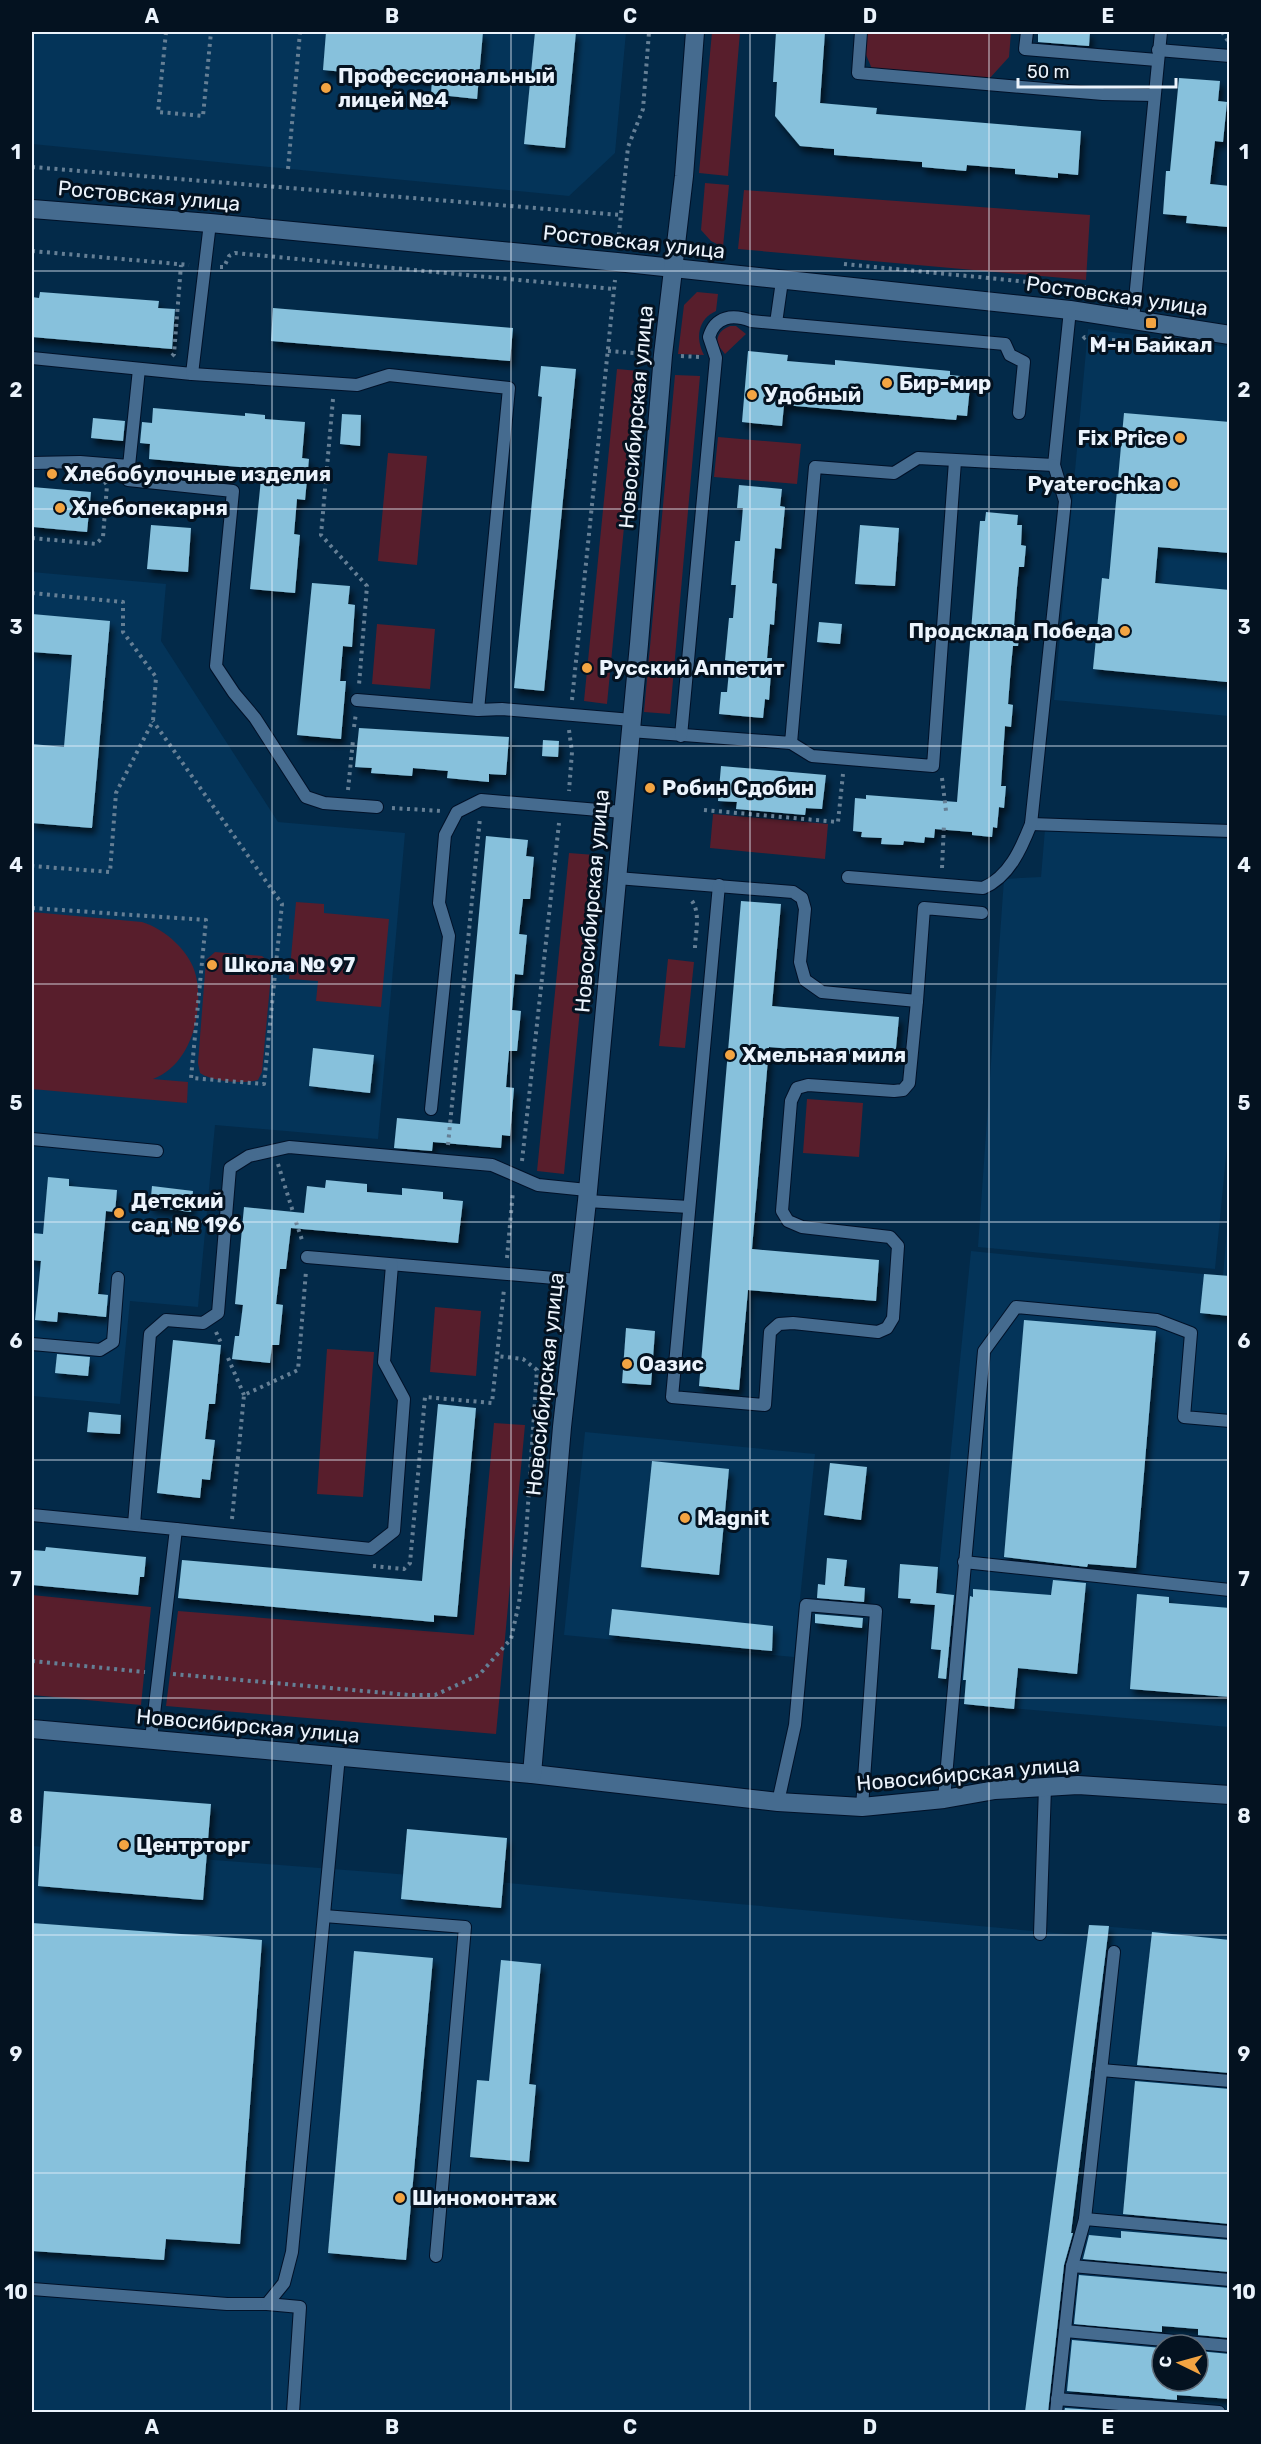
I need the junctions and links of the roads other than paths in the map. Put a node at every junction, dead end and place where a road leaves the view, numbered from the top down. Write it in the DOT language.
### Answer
graph roads {
  1 [pos="695,32"];
  2 [pos="861,32"];
  3 [pos="1027,32"];
  4 [pos="1161,32"];
  5 [pos="1158,55"];
  6 [pos="1230,56"];
  7 [pos="1154,95"];
  8 [pos="32,209"];
  9 [pos="210,223"];
  10 [pos="673,268"];
  11 [pos="782,281"];
  12 [pos="1070,310"];
  13 [pos="1133,320"];
  14 [pos="776,323"];
  15 [pos="1230,335"];
  16 [pos="32,358"];
  17 [pos="139,369"];
  18 [pos="192,374"];
  19 [pos="1019,413"];
  20 [pos="956,460"];
  21 [pos="32,463"];
  22 [pos="1054,465"];
  23 [pos="129,466"];
  24 [pos="357,700"];
  25 [pos="478,710"];
  26 [pos="631,726"];
  27 [pos="681,736"];
  28 [pos="791,743"];
  29 [pos="377,807"];
  30 [pos="622,812"];
  31 [pos="1031,824"];
  32 [pos="1230,831"];
  33 [pos="848,877"];
  34 [pos="617,879"];
  35 [pos="719,885"];
  36 [pos="982,913"];
  37 [pos="917,1001"];
  38 [pos="431,1109"];
  39 [pos="32,1139"];
  40 [pos="158,1151"];
  41 [pos="587,1196"];
  42 [pos="689,1207"];
  43 [pos="307,1257"];
  44 [pos="392,1265"];
  45 [pos="118,1278"];
  46 [pos="578,1280"];
  47 [pos="32,1344"];
  48 [pos="1230,1421"];
  49 [pos="32,1515"];
  50 [pos="134,1524"];
  51 [pos="176,1529"];
  52 [pos="964,1562"];
  53 [pos="1230,1590"];
  54 [pos="32,1729"];
  55 [pos="151,1739"];
  56 [pos="339,1756"];
  57 [pos="532,1774"];
  58 [pos="1045,1787"];
  59 [pos="1230,1795"];
  60 [pos="944,1799"];
  61 [pos="778,1802"];
  62 [pos="862,1807"];
  63 [pos="324,1916"];
  64 [pos="1040,1934"];
  65 [pos="1114,1952"];
  66 [pos="1101,2070"];
  67 [pos="1230,2081"];
  68 [pos="1085,2218"];
  69 [pos="1230,2232"];
  70 [pos="436,2256"];
  71 [pos="1072,2266"];
  72 [pos="1230,2280"];
  73 [pos="32,2289"];
  74 [pos="267,2304"];
  75 [pos="1065,2331"];
  76 [pos="1230,2346"];
  77 [pos="1057,2399"];
  78 [pos="293,2412"];
  79 [pos="1056,2412"];
  80 [pos="1220,2412"];
  1 -- 10 [label="street, Новосибирская улица"];
  2 -- 7 [label="lane"];
  3 -- 5 [label="lane"];
  4 -- 5 [label="lane"];
  5 -- 6 [label="lane"];
  5 -- 7 [label="lane"];
  7 -- 13 [label="lane"];
  8 -- 9 [label="street, Ростовская улица"];
  9 -- 10 [label="street, Ростовская улица"];
  9 -- 18 [label="lane"];
  10 -- 11 [label="street, Ростовская улица"];
  10 -- 26 [label="street, Новосибирская улица"];
  11 -- 12 [label="street, Ростовская улица"];
  11 -- 14 [label="lane"];
  12 -- 13 [label="street, Ростовская улица"];
  12 -- 22 [label="lane"];
  13 -- 15 [label="street, Ростовская улица"];
  14 -- 19 [label="lane"];
  14 -- 27 [label="lane"];
  16 -- 17 [label="lane"];
  17 -- 18 [label="lane"];
  17 -- 23 [label="lane"];
  18 -- 25 [label="lane"];
  20 -- 22 [label="lane"];
  20 -- 28 [label="lane"];
  20 -- 28 [label="lane"];
  21 -- 23 [label="lane"];
  22 -- 31 [label="lane"];
  23 -- 29 [label="lane"];
  24 -- 25 [label="lane"];
  25 -- 26 [label="lane"];
  26 -- 27 [label="lane"];
  26 -- 30 [label="street, Новосибирская улица"];
  27 -- 28 [label="lane"];
  30 -- 34 [label="street, Новосибирская улица"];
  30 -- 38 [label="lane"];
  31 -- 32 [label="lane"];
  31 -- 33 [label="lane"];
  34 -- 35 [label="lane"];
  34 -- 41 [label="street, Новосибирская улица"];
  35 -- 37 [label="lane"];
  35 -- 42 [label="lane"];
  36 -- 37 [label="lane"];
  37 -- 42 [label="lane"];
  39 -- 40 [label="lane"];
  41 -- 42 [label="lane"];
  41 -- 46 [label="street, Новосибирская улица"];
  41 -- 50 [label="lane"];
  43 -- 44 [label="lane"];
  44 -- 46 [label="lane"];
  44 -- 51 [label="lane"];
  45 -- 47 [label="lane"];
  46 -- 57 [label="street, Новосибирская улица"];
  48 -- 52 [label="lane"];
  49 -- 50 [label="lane"];
  50 -- 51 [label="lane"];
  51 -- 55 [label="lane"];
  52 -- 53 [label="lane"];
  52 -- 60 [label="lane"];
  54 -- 55 [label="street, Новосибирская улица"];
  55 -- 56 [label="street, Новосибирская улица"];
  56 -- 57 [label="street, Новосибирская улица"];
  56 -- 63 [label="lane"];
  57 -- 61 [label="street, Новосибирская улица"];
  58 -- 59 [label="street, Новосибирская улица"];
  58 -- 60 [label="street, Новосибирская улица"];
  58 -- 64 [label="lane"];
  60 -- 62 [label="street, Новосибирская улица"];
  61 -- 62 [label="street, Новосибирская улица"];
  61 -- 62 [label="lane"];
  63 -- 70 [label="lane"];
  63 -- 74 [label="lane"];
  65 -- 66 [label="lane"];
  66 -- 67 [label="lane"];
  66 -- 68 [label="lane"];
  68 -- 69 [label="lane"];
  68 -- 71 [label="lane"];
  71 -- 72 [label="lane"];
  71 -- 75 [label="lane"];
  73 -- 74 [label="lane"];
  74 -- 78 [label="lane"];
  75 -- 76 [label="lane"];
  75 -- 77 [label="lane"];
  77 -- 79 [label="lane"];
  77 -- 80 [label="lane"];
}
